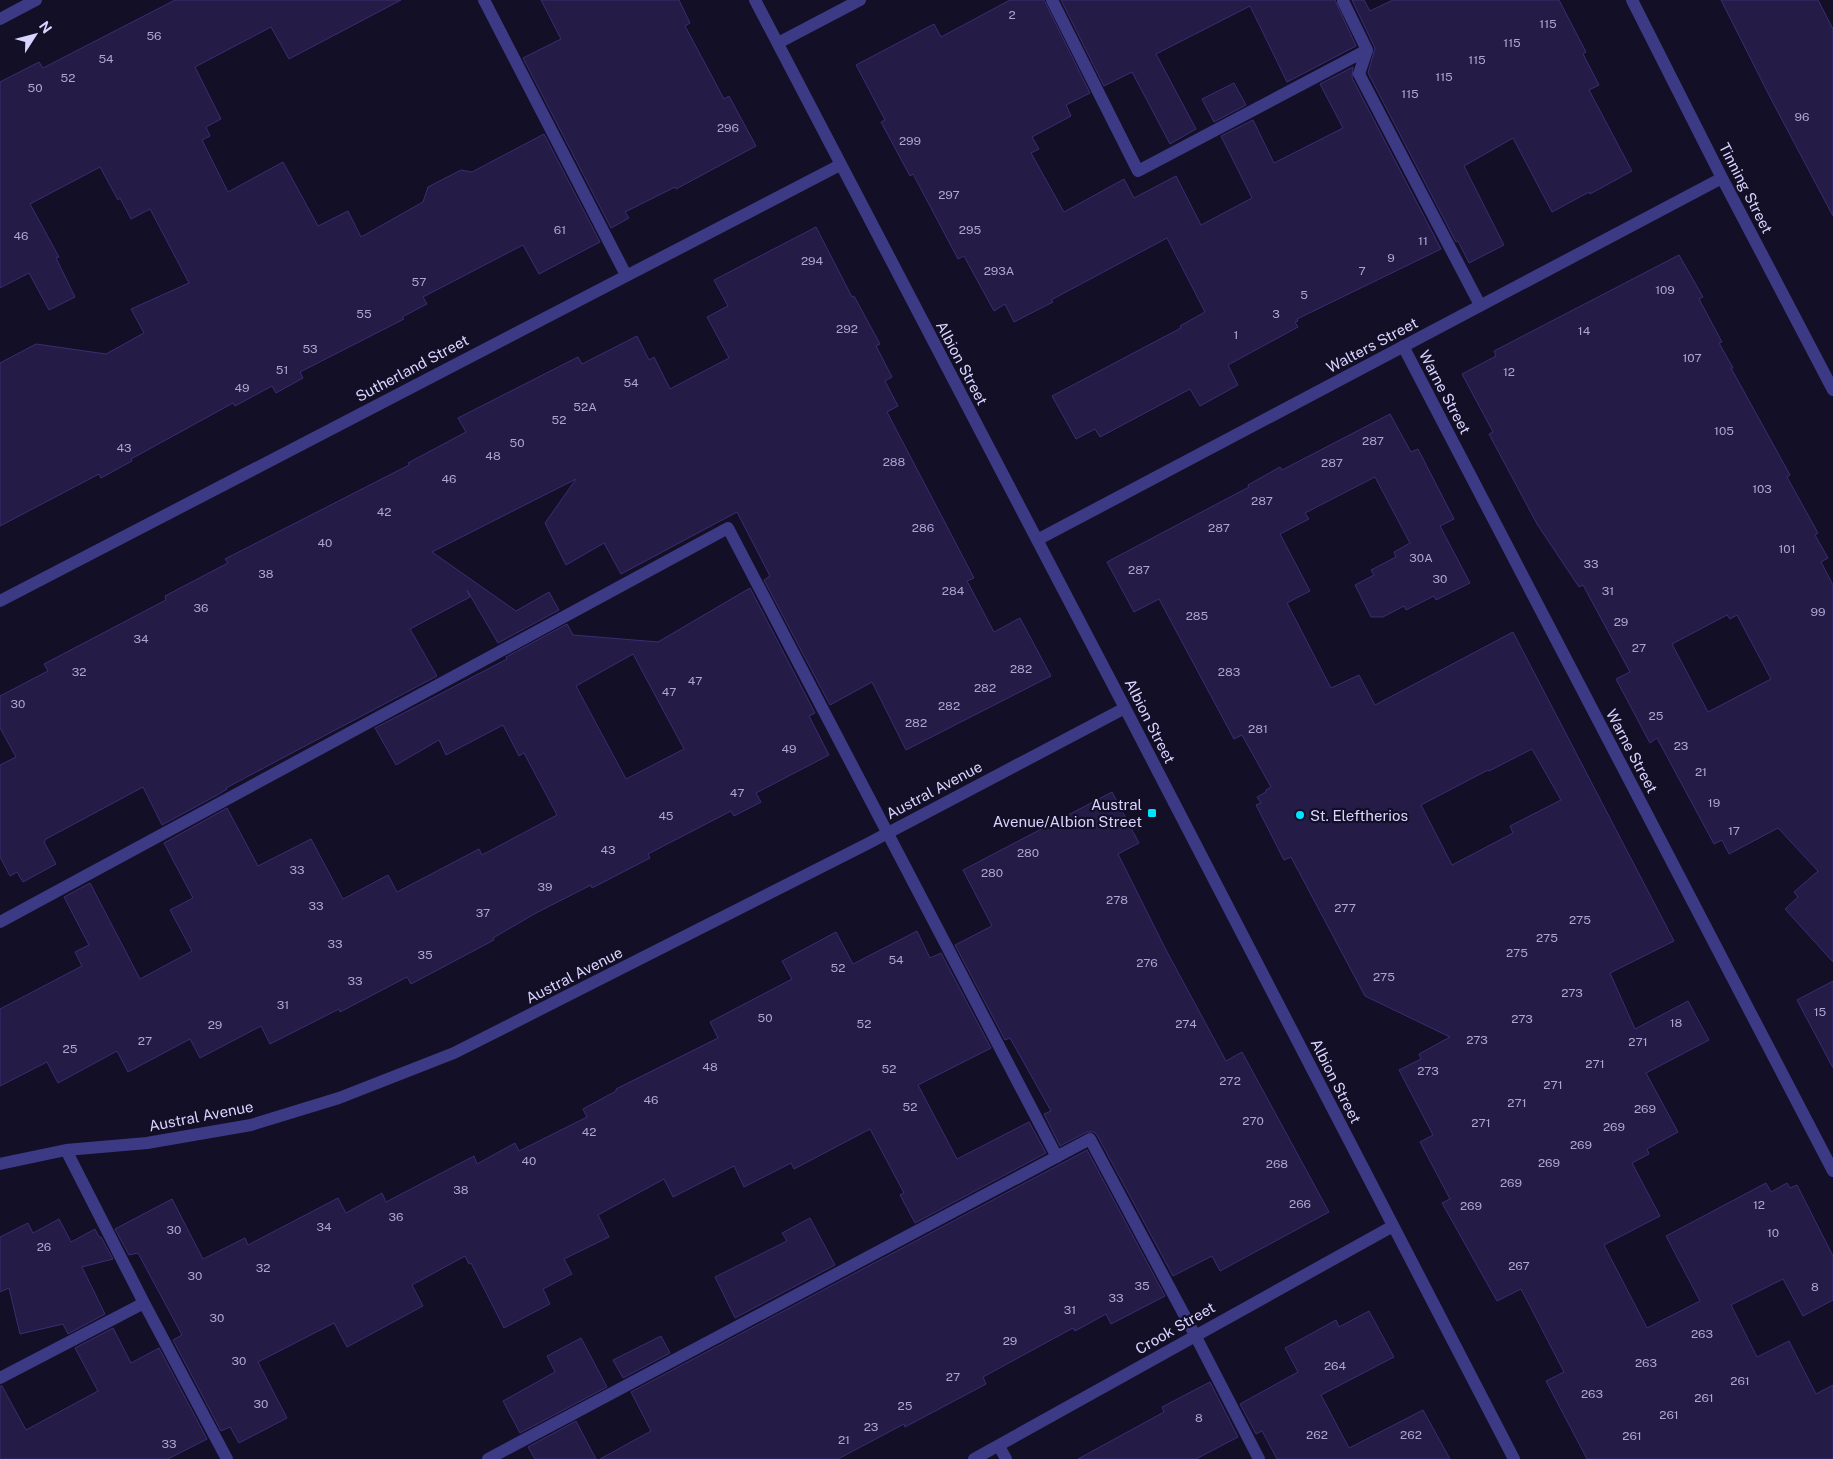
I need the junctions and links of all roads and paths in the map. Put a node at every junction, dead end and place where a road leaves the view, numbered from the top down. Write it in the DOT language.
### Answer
graph roads {
  1 [pos="36,0"];
  2 [pos="484,0"];
  3 [pos="755,0"];
  4 [pos="860,0"];
  5 [pos="1052,0"];
  6 [pos="1632,0"];
  7 [pos="1343,1"];
  8 [pos="0,19"];
  9 [pos="778,43"];
  10 [pos="1367,50"];
  11 [pos="840,165"];
  12 [pos="1722,178"];
  13 [pos="626,275"];
  14 [pos="1480,305"];
  15 [pos="1403,346"];
  16 [pos="1833,390"];
  17 [pos="1037,540"];
  18 [pos="0,601"];
  19 [pos="1125,708"];
  20 [pos="888,833"];
  21 [pos="0,922"];
  22 [pos="66,1150"];
  23 [pos="1057,1157"];
  24 [pos="0,1164"];
  25 [pos="1833,1171"];
  26 [pos="1393,1226"];
  27 [pos="144,1303"];
  28 [pos="1195,1335"];
  29 [pos="0,1378"];
  30 [pos="999,1446"];
  31 [pos="227,1459"];
  32 [pos="488,1459"];
  33 [pos="974,1459"];
  34 [pos="1006,1459"];
  35 [pos="1259,1459"];
  36 [pos="1514,1459"];
  1 -- 8 [label="street"];
  2 -- 13 [label="street"];
  3 -- 9 [label="street, Albion Street"];
  4 -- 9 [label="street"];
  5 -- 10 [label="street"];
  6 -- 12 [label="street, Tinning Street"];
  7 -- 10 [label="street"];
  9 -- 11 [label="street, Albion Street"];
  10 -- 14 [label="street"];
  11 -- 13 [label="street, Sutherland Street"];
  11 -- 17 [label="street, Albion Street"];
  12 -- 14 [label="street, Walters Street"];
  12 -- 16 [label="street, Tinning Street"];
  13 -- 18 [label="street, Sutherland Street"];
  14 -- 15 [label="street, Walters Street"];
  15 -- 17 [label="street, Walters Street"];
  15 -- 25 [label="street, Warne Street"];
  17 -- 19 [label="street, Albion Street"];
  19 -- 20 [label="street, Austral Avenue"];
  19 -- 26 [label="street, Albion Street"];
  20 -- 21 [label="street"];
  20 -- 22 [label="street, Austral Avenue"];
  20 -- 23 [label="street"];
  22 -- 24 [label="street, Austral Avenue"];
  22 -- 27 [label="street"];
  23 -- 28 [label="street"];
  23 -- 32 [label="street"];
  26 -- 28 [label="street, Crook Street"];
  26 -- 36 [label="street, Albion Street"];
  27 -- 29 [label="street"];
  27 -- 31 [label="street"];
  28 -- 30 [label="street, Crook Street"];
  28 -- 35 [label="street"];
  30 -- 33 [label="street, Crook Street"];
  30 -- 34 [label="street"];
}
